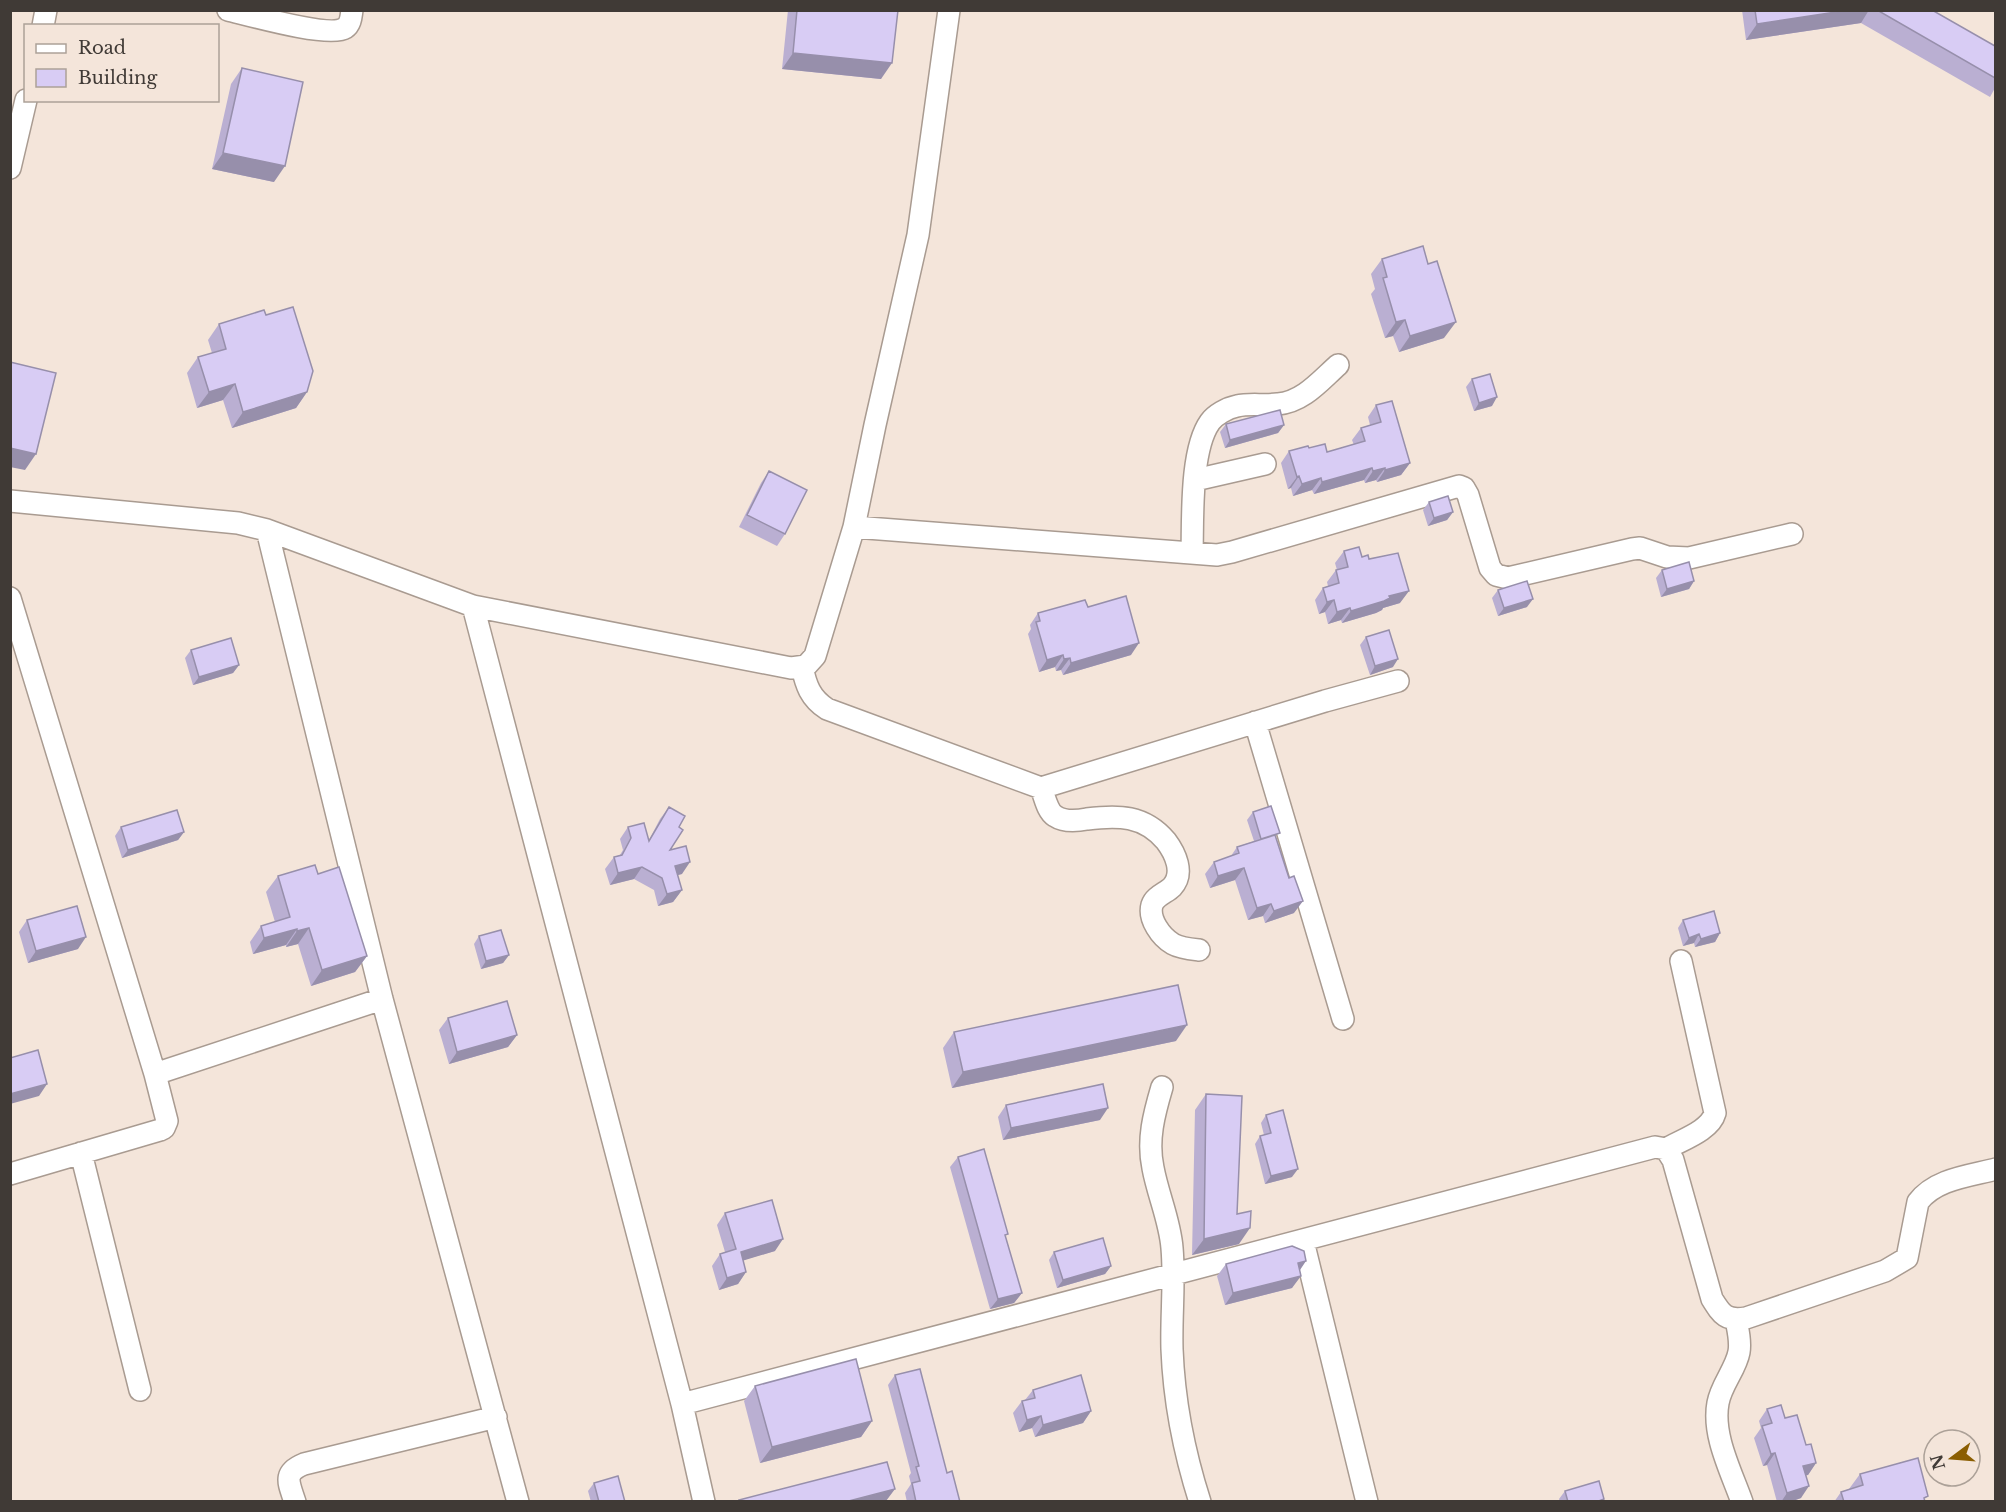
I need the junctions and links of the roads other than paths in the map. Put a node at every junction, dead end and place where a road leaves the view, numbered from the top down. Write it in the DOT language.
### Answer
graph roads {
  1 [pos="228,10"];
  2 [pos="352,10"];
  3 [pos="949,10"];
  4 [pos="26,102"];
  5 [pos="10,168"];
  6 [pos="1338,365"];
  7 [pos="1265,464"];
  8 [pos="1195,480"];
  9 [pos="10,501"];
  10 [pos="854,527"];
  11 [pos="267,530"];
  12 [pos="1792,534"];
  13 [pos="1192,553"];
  14 [pos="10,598"];
  15 [pos="473,606"];
  16 [pos="802,667"];
  17 [pos="1398,681"];
  18 [pos="1255,722"];
  19 [pos="1041,788"];
  20 [pos="1199,950"];
  21 [pos="1681,961"];
  22 [pos="382,999"];
  23 [pos="1343,1019"];
  24 [pos="155,1074"];
  25 [pos="1162,1087"];
  26 [pos="1666,1149"];
  27 [pos="81,1153"];
  28 [pos="1995,1170"];
  29 [pos="10,1174"];
  30 [pos="1303,1240"];
  31 [pos="1173,1273"];
  32 [pos="1736,1320"];
  33 [pos="140,1390"];
  34 [pos="682,1404"];
  35 [pos="496,1417"];
  36 [pos="698,1498"];
  37 [pos="295,1502"];
  38 [pos="518,1502"];
  39 [pos="1200,1502"];
  40 [pos="1367,1502"];
  41 [pos="1742,1502"];
  1 -- 2 [label="street"];
  3 -- 10 [label="street"];
  4 -- 5 [label="street"];
  6 -- 8 [label="street"];
  7 -- 8 [label="street"];
  8 -- 13 [label="street"];
  9 -- 11 [label="street"];
  10 -- 13 [label="street"];
  10 -- 16 [label="street"];
  11 -- 15 [label="street"];
  11 -- 22 [label="street"];
  12 -- 13 [label="street"];
  14 -- 24 [label="street"];
  15 -- 16 [label="street"];
  15 -- 34 [label="street"];
  16 -- 19 [label="street"];
  17 -- 18 [label="street"];
  18 -- 19 [label="street"];
  18 -- 23 [label="street"];
  19 -- 20 [label="street"];
  21 -- 26 [label="street"];
  22 -- 24 [label="street"];
  22 -- 35 [label="street"];
  24 -- 27 [label="street"];
  25 -- 31 [label="street"];
  26 -- 30 [label="street"];
  26 -- 32 [label="street"];
  27 -- 29 [label="street"];
  27 -- 33 [label="street"];
  28 -- 32 [label="street"];
  30 -- 31 [label="street"];
  30 -- 40 [label="street"];
  31 -- 34 [label="street"];
  31 -- 39 [label="street"];
  32 -- 41 [label="street"];
  34 -- 36 [label="street"];
  35 -- 37 [label="street"];
  35 -- 38 [label="street"];
}
